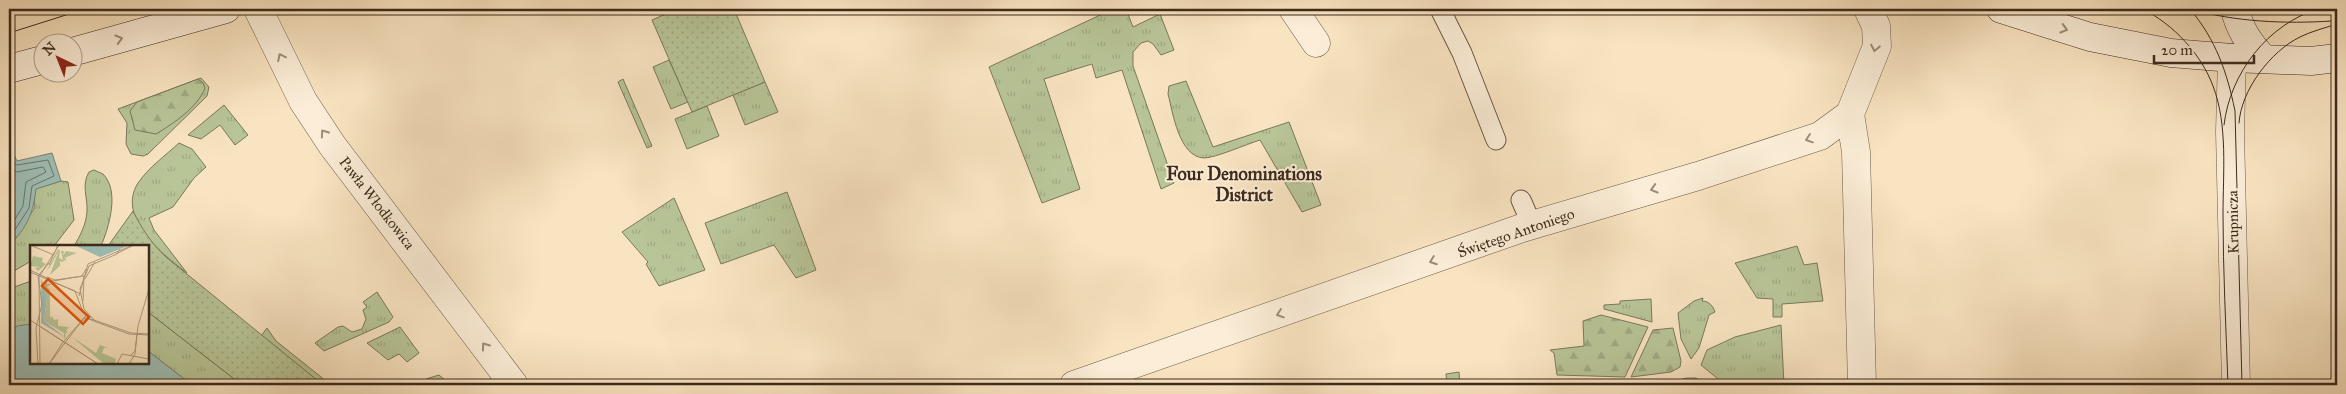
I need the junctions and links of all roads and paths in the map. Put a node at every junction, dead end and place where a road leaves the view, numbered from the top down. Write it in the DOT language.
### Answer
graph roads {
  1 [pos="226,9"];
  2 [pos="258,9"];
  3 [pos="1293,9"];
  4 [pos="1440,9"];
  5 [pos="1868,9"];
  6 [pos="2001,9"];
  7 [pos="2235,9"];
  8 [pos="1316,43"];
  9 [pos="82,49"];
  10 [pos="2232,58"];
  11 [pos="2337,58"];
  12 [pos="2264,59"];
  13 [pos="32,63"];
  14 [pos="9,69"];
  15 [pos="1850,114"];
  16 [pos="1496,140"];
  17 [pos="1521,200"];
  18 [pos="1532,226"];
  19 [pos="514,385"];
  20 [pos="1074,385"];
  21 [pos="1862,385"];
  22 [pos="2236,385"];
  9 -- 1 [label="street, one-way"];
  19 -- 2 [label="street, Pawła Włodkowica, one-way"];
  3 -- 8 [label="street"];
  4 -- 16 [label="lane"];
  5 -- 15 [label="street, one-way"];
  6 -- 10 [label="street, one-way"];
  7 -- 12 [label="street"];
  10 -- 12 [label="street"];
  10 -- 22 [label="street, Krupnicza"];
  11 -- 12 [label="street"];
  13 -- 14 [label="street"];
  15 -- 18 [label="street, Świętego Antoniego, one-way"];
  15 -- 21 [label="street"];
  17 -- 18 [label="lane"];
  18 -- 20 [label="street, Świętego Antoniego, one-way"];
}
